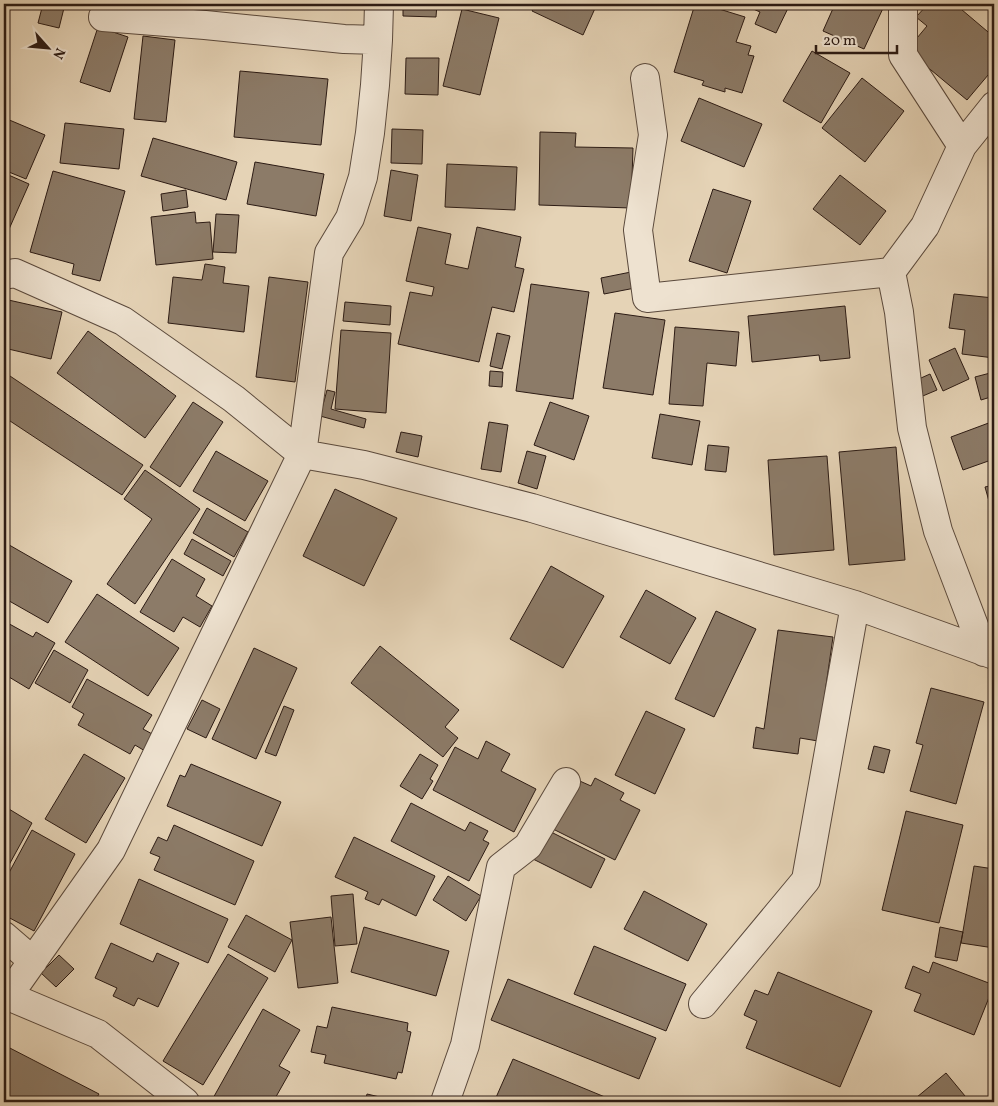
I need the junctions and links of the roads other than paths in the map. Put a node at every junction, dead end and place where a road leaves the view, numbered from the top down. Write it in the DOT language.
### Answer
graph roads {
  1 [pos="379,4"];
  2 [pos="903,4"];
  3 [pos="103,17"];
  4 [pos="378,40"];
  5 [pos="645,78"];
  6 [pos="994,106"];
  7 [pos="962,146"];
  8 [pos="891,272"];
  9 [pos="4,274"];
  10 [pos="302,454"];
  11 [pos="855,605"];
  12 [pos="989,653"];
  13 [pos="566,782"];
  14 [pos="4,936"];
  15 [pos="33,961"];
  16 [pos="6,997"];
  17 [pos="703,1004"];
  18 [pos="185,1102"];
  19 [pos="445,1102"];
  1 -- 4 [label="street"];
  2 -- 7 [label="street"];
  3 -- 4 [label="street"];
  4 -- 10 [label="street"];
  5 -- 8 [label="street"];
  6 -- 7 [label="street"];
  7 -- 8 [label="street"];
  8 -- 12 [label="street"];
  9 -- 10 [label="street"];
  10 -- 11 [label="street"];
  10 -- 15 [label="street"];
  11 -- 12 [label="street"];
  11 -- 17 [label="street"];
  13 -- 19 [label="street"];
  14 -- 15 [label="street"];
  15 -- 16 [label="street"];
  16 -- 18 [label="street"];
}
